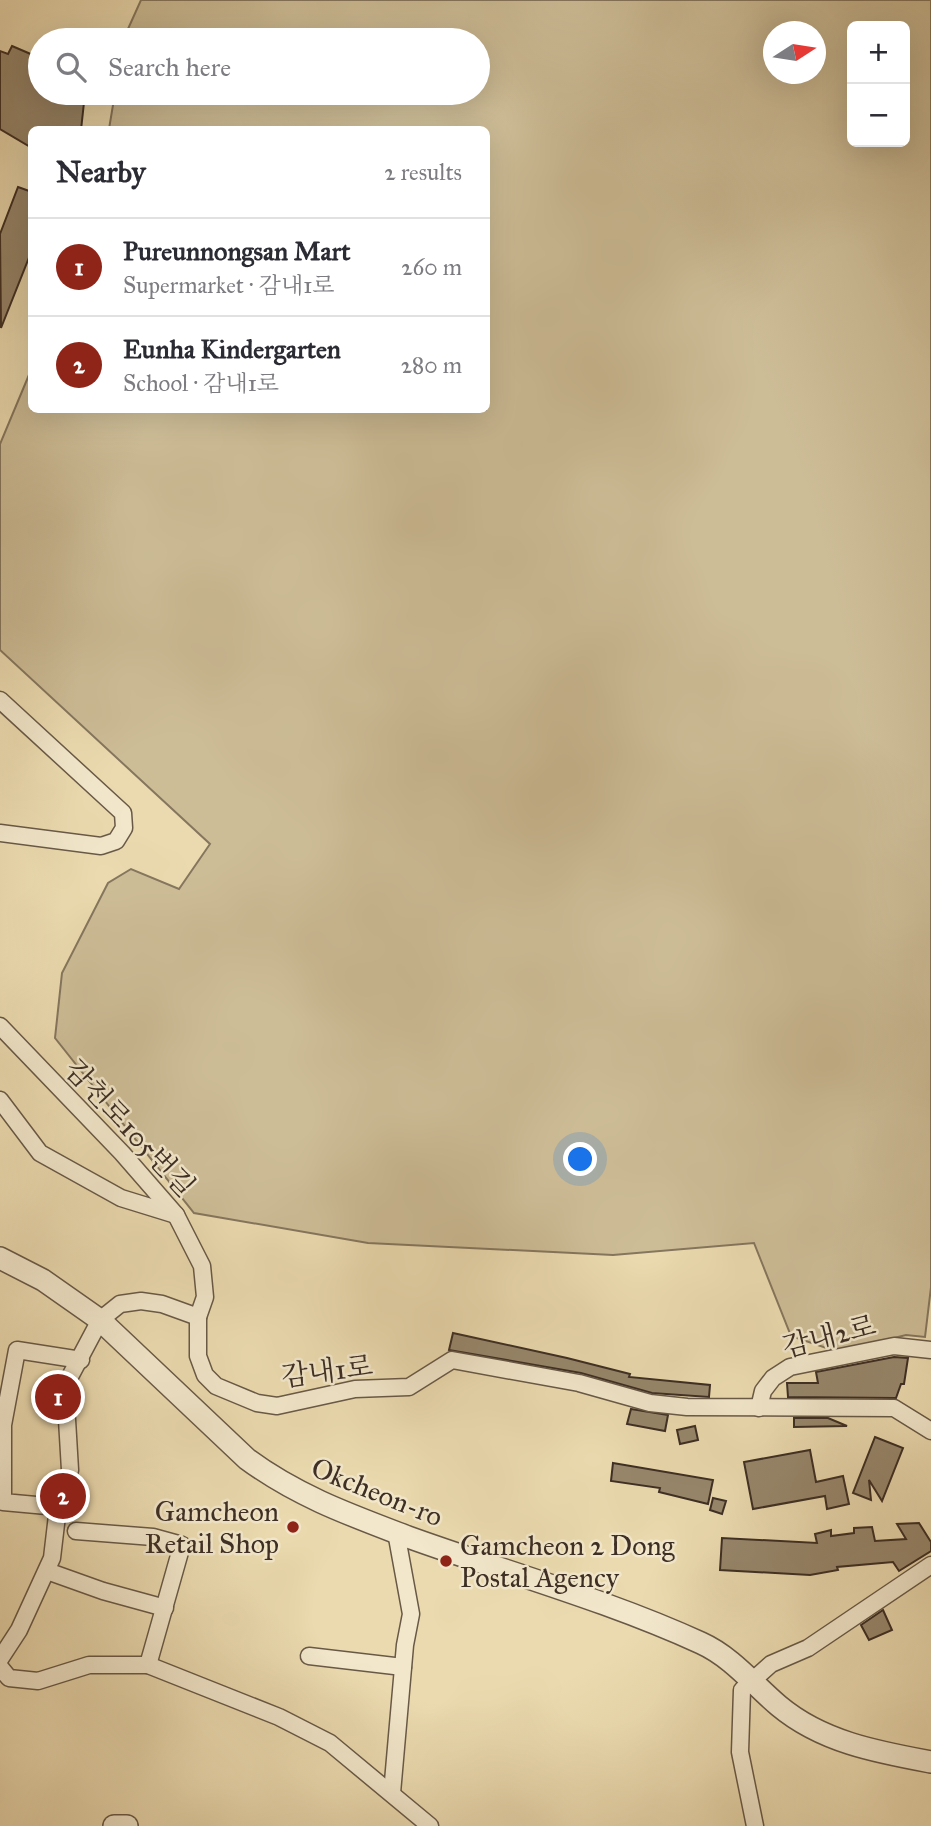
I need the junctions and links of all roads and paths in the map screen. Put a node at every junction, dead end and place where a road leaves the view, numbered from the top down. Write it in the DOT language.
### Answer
graph roads {
  1 [pos="0,700"];
  2 [pos="0,833"];
  3 [pos="0,1026"];
  4 [pos="0,1100"];
  5 [pos="176,1215"];
  6 [pos="0,1258"];
  7 [pos="198,1317"];
  8 [pos="100,1320"];
  9 [pos="0,1349"];
  10 [pos="17,1350"];
  11 [pos="931,1350"];
  12 [pos="81,1360"];
  13 [pos="759,1408"];
  14 [pos="931,1431"];
  15 [pos="58,1507"];
  16 [pos="76,1531"];
  17 [pos="396,1532"];
  18 [pos="931,1565"];
  19 [pos="47,1571"];
  20 [pos="166,1608"];
  21 [pos="309,1656"];
  22 [pos="0,1659"];
  23 [pos="148,1665"];
  24 [pos="0,1667"];
  25 [pos="403,1667"];
  26 [pos="754,1683"];
  27 [pos="931,1762"];
  28 [pos="393,1793"];
  29 [pos="114,1826"];
  30 [pos="127,1826"];
  31 [pos="430,1826"];
  32 [pos="755,1826"];
  1 -- 2 [label="street"];
  3 -- 5 [label="street, 감천로105번길"];
  4 -- 5 [label="street"];
  5 -- 7 [label="street, 감천로105번길"];
  6 -- 8 [label="street, Okcheon-ro"];
  7 -- 8 [label="street"];
  7 -- 13 [label="street, 감내1로"];
  8 -- 12 [label="street"];
  8 -- 17 [label="street, Okcheon-ro"];
  9 -- 10 [label="street"];
  10 -- 12 [label="street"];
  10 -- 15 [label="street"];
  11 -- 13 [label="street, 감내2로"];
  12 -- 15 [label="street"];
  13 -- 14 [label="street, 감내1로"];
  15 -- 19 [label="street"];
  16 -- 20 [label="street"];
  17 -- 25 [label="street"];
  17 -- 26 [label="street, Okcheon-ro"];
  18 -- 26 [label="street"];
  19 -- 20 [label="street"];
  19 -- 22 [label="street"];
  20 -- 23 [label="street"];
  21 -- 25 [label="street"];
  23 -- 24 [label="street"];
  23 -- 28 [label="street"];
  25 -- 28 [label="street"];
  26 -- 27 [label="street, Okcheon-ro"];
  26 -- 32 [label="street"];
  28 -- 31 [label="street"];
  29 -- 30 [label="street"];
}
